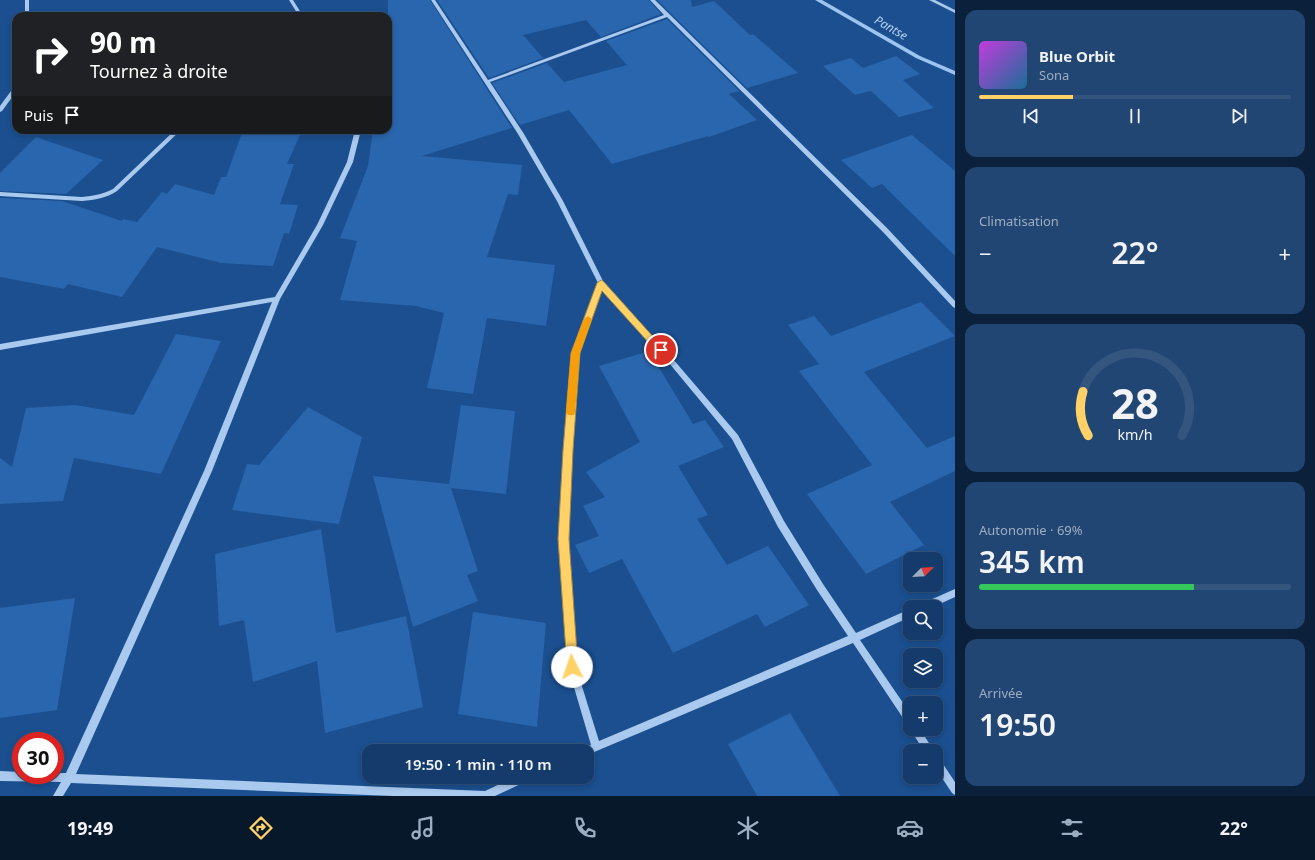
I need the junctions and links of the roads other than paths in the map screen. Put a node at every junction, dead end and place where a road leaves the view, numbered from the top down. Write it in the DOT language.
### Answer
graph roads {
  1 [pos="27,0"];
  2 [pos="291,0"];
  3 [pos="433,0"];
  4 [pos="652,0"];
  5 [pos="931,0"];
  6 [pos="27,12"];
  7 [pos="298,12"];
  8 [pos="955,12"];
  9 [pos="668,15"];
  10 [pos="486,82"];
  11 [pos="12,94"];
  12 [pos="0,110"];
  13 [pos="174,134"];
  14 [pos="357,134"];
  15 [pos="0,194"];
  16 [pos="601,283"];
  17 [pos="277,299"];
  18 [pos="955,305"];
  19 [pos="0,348"];
  20 [pos="955,593"];
  21 [pos="940,600"];
  22 [pos="903,616"];
  23 [pos="856,638"];
  24 [pos="903,710"];
  25 [pos="596,747"];
  26 [pos="943,772"];
  27 [pos="0,776"];
  28 [pos="69,778"];
  29 [pos="511,784"];
  30 [pos="955,790"];
  31 [pos="58,796"];
  32 [pos="484,796"];
  1 -- 6 [label="street"];
  2 -- 7 [label="street"];
  3 -- 10 [label="street"];
  4 -- 9 [label="street"];
  5 -- 8 [label="street"];
  9 -- 10 [label="street"];
  9 -- 18 [label="street"];
  10 -- 16 [label="street"];
  11 -- 12 [label="street"];
  13 -- 15 [label="street"];
  14 -- 17 [label="street"];
  16 -- 23 [label="street"];
  16 -- 25 [label="street"];
  17 -- 19 [label="street"];
  17 -- 28 [label="street"];
  20 -- 21 [label="street"];
  22 -- 23 [label="street"];
  23 -- 24 [label="street"];
  23 -- 25 [label="street"];
  26 -- 30 [label="street"];
  27 -- 28 [label="street"];
  28 -- 31 [label="street"];
  28 -- 32 [label="street"];
  29 -- 32 [label="street"];
}
